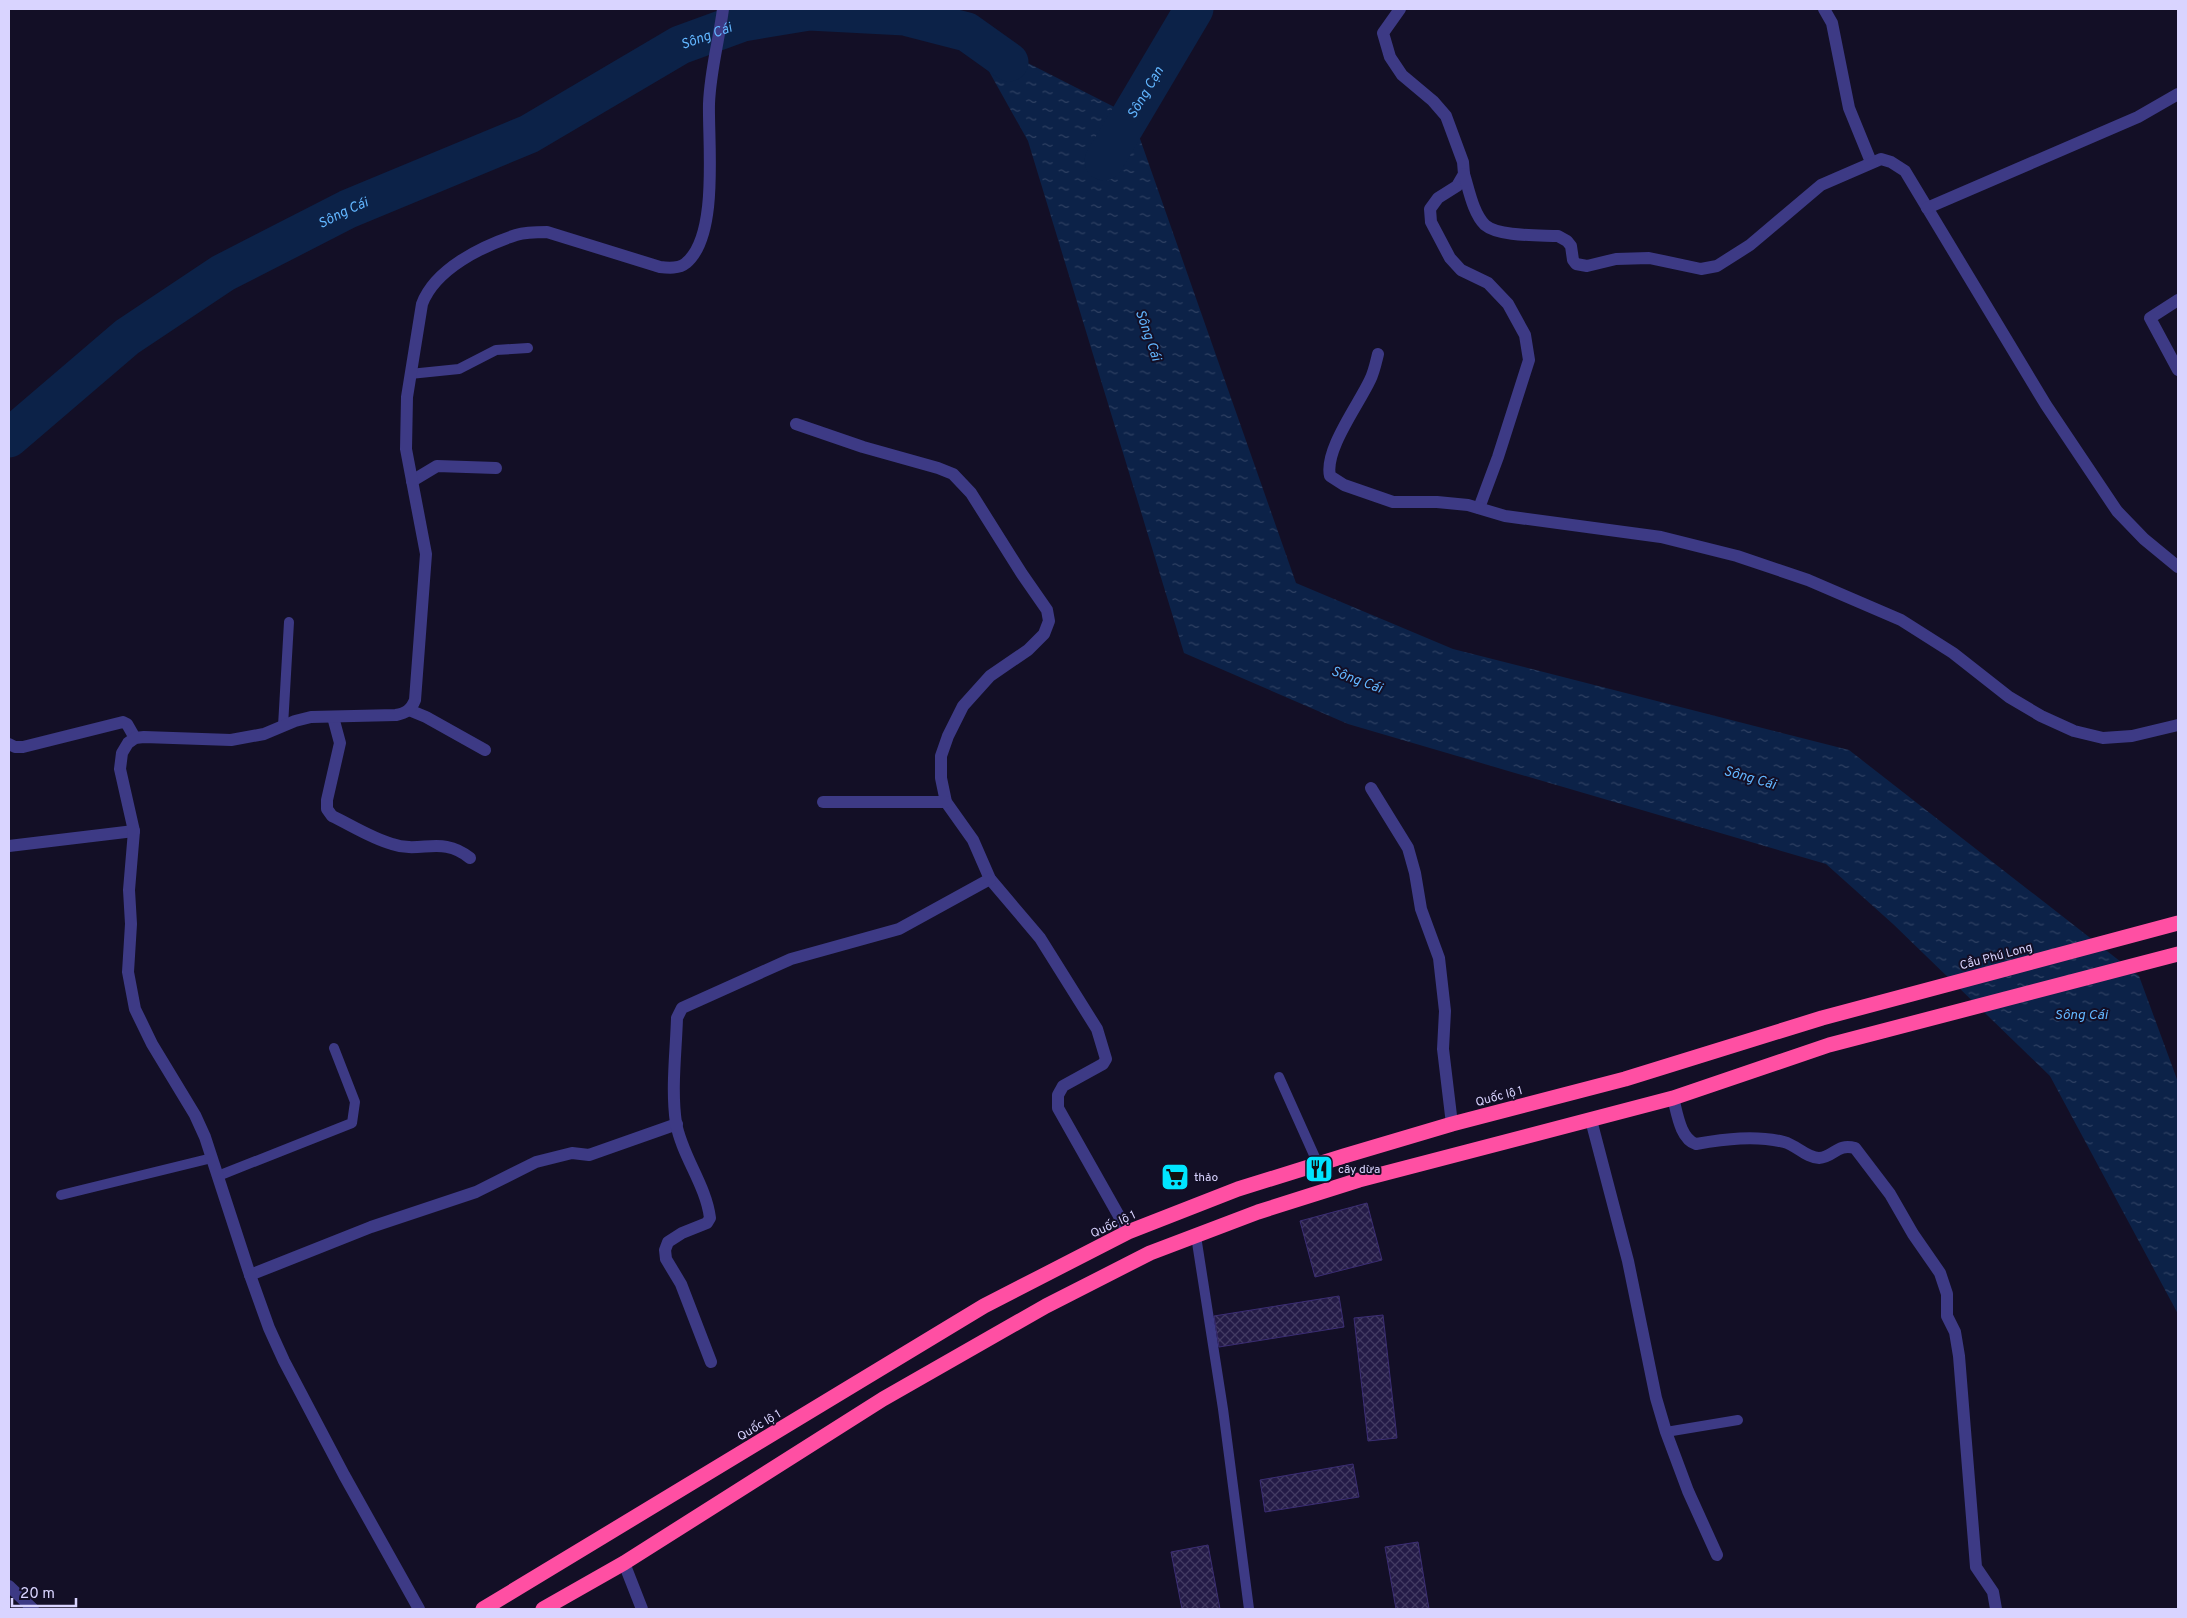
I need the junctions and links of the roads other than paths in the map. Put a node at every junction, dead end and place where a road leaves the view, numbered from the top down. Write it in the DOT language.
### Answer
graph roads {
  1 [pos="723,9"];
  2 [pos="1400,9"];
  3 [pos="1824,9"];
  4 [pos="2178,94"];
  5 [pos="1871,162"];
  6 [pos="1464,174"];
  7 [pos="1927,208"];
  8 [pos="2178,300"];
  9 [pos="528,348"];
  10 [pos="1378,354"];
  11 [pos="2178,370"];
  12 [pos="410,374"];
  13 [pos="796,424"];
  14 [pos="496,468"];
  15 [pos="412,481"];
  16 [pos="1479,508"];
  17 [pos="2178,567"];
  18 [pos="289,622"];
  19 [pos="409,710"];
  20 [pos="333,716"];
  21 [pos="2178,725"];
  22 [pos="282,726"];
  23 [pos="135,738"];
  24 [pos="9,744"];
  25 [pos="485,750"];
  26 [pos="1372,788"];
  27 [pos="823,802"];
  28 [pos="946,802"];
  29 [pos="134,831"];
  30 [pos="9,846"];
  31 [pos="470,858"];
  32 [pos="990,879"];
  33 [pos="2178,923"];
  34 [pos="2178,954"];
  35 [pos="1822,1018"];
  36 [pos="334,1048"];
  37 [pos="1279,1077"];
  38 [pos="1673,1098"];
  39 [pos="1591,1120"];
  40 [pos="677,1124"];
  41 [pos="1452,1124"];
  42 [pos="212,1158"];
  43 [pos="1318,1164"];
  44 [pos="218,1176"];
  45 [pos="61,1195"];
  46 [pos="1128,1232"];
  47 [pos="1196,1236"];
  48 [pos="250,1276"];
  49 [pos="711,1362"];
  50 [pos="1738,1420"];
  51 [pos="1666,1432"];
  52 [pos="1717,1555"];
  53 [pos="624,1563"];
  54 [pos="9,1586"];
  55 [pos="33,1609"];
  56 [pos="419,1609"];
  57 [pos="483,1609"];
  58 [pos="543,1609"];
  59 [pos="642,1609"];
  60 [pos="1249,1609"];
  61 [pos="1996,1609"];
  1 -- 12 [label="street"];
  2 -- 6 [label="street"];
  3 -- 5 [label="street"];
  4 -- 7 [label="street"];
  5 -- 6 [label="street"];
  5 -- 7 [label="street"];
  6 -- 16 [label="street"];
  7 -- 17 [label="street"];
  8 -- 11 [label="street"];
  9 -- 12 [label="lane"];
  10 -- 16 [label="street"];
  12 -- 15 [label="street"];
  13 -- 28 [label="street"];
  14 -- 15 [label="street"];
  15 -- 19 [label="street"];
  16 -- 21 [label="street"];
  18 -- 22 [label="lane"];
  19 -- 20 [label="street"];
  19 -- 25 [label="street"];
  20 -- 22 [label="street"];
  20 -- 31 [label="street"];
  22 -- 23 [label="street"];
  23 -- 24 [label="street"];
  23 -- 29 [label="street"];
  26 -- 41 [label="street"];
  27 -- 28 [label="street"];
  28 -- 32 [label="street"];
  29 -- 30 [label="street"];
  29 -- 42 [label="street"];
  32 -- 40 [label="street"];
  32 -- 46 [label="street"];
  33 -- 35 [label="highway, Cầu Phú Long"];
  34 -- 38 [label="highway"];
  35 -- 41 [label="highway, Quốc lộ 1"];
  36 -- 44 [label="lane"];
  37 -- 43 [label="lane"];
  38 -- 39 [label="highway"];
  38 -- 61 [label="street"];
  39 -- 47 [label="highway"];
  39 -- 51 [label="street"];
  40 -- 48 [label="street"];
  40 -- 49 [label="street"];
  41 -- 43 [label="highway, Quốc lộ 1"];
  42 -- 44 [label="street"];
  42 -- 45 [label="lane"];
  43 -- 46 [label="highway, Quốc lộ 1"];
  44 -- 48 [label="street"];
  46 -- 57 [label="highway, Quốc lộ 1"];
  47 -- 53 [label="highway"];
  47 -- 60 [label="lane"];
  48 -- 56 [label="street"];
  50 -- 51 [label="lane"];
  51 -- 52 [label="street"];
  53 -- 58 [label="highway"];
  53 -- 59 [label="street"];
  54 -- 55 [label="street"];
}
